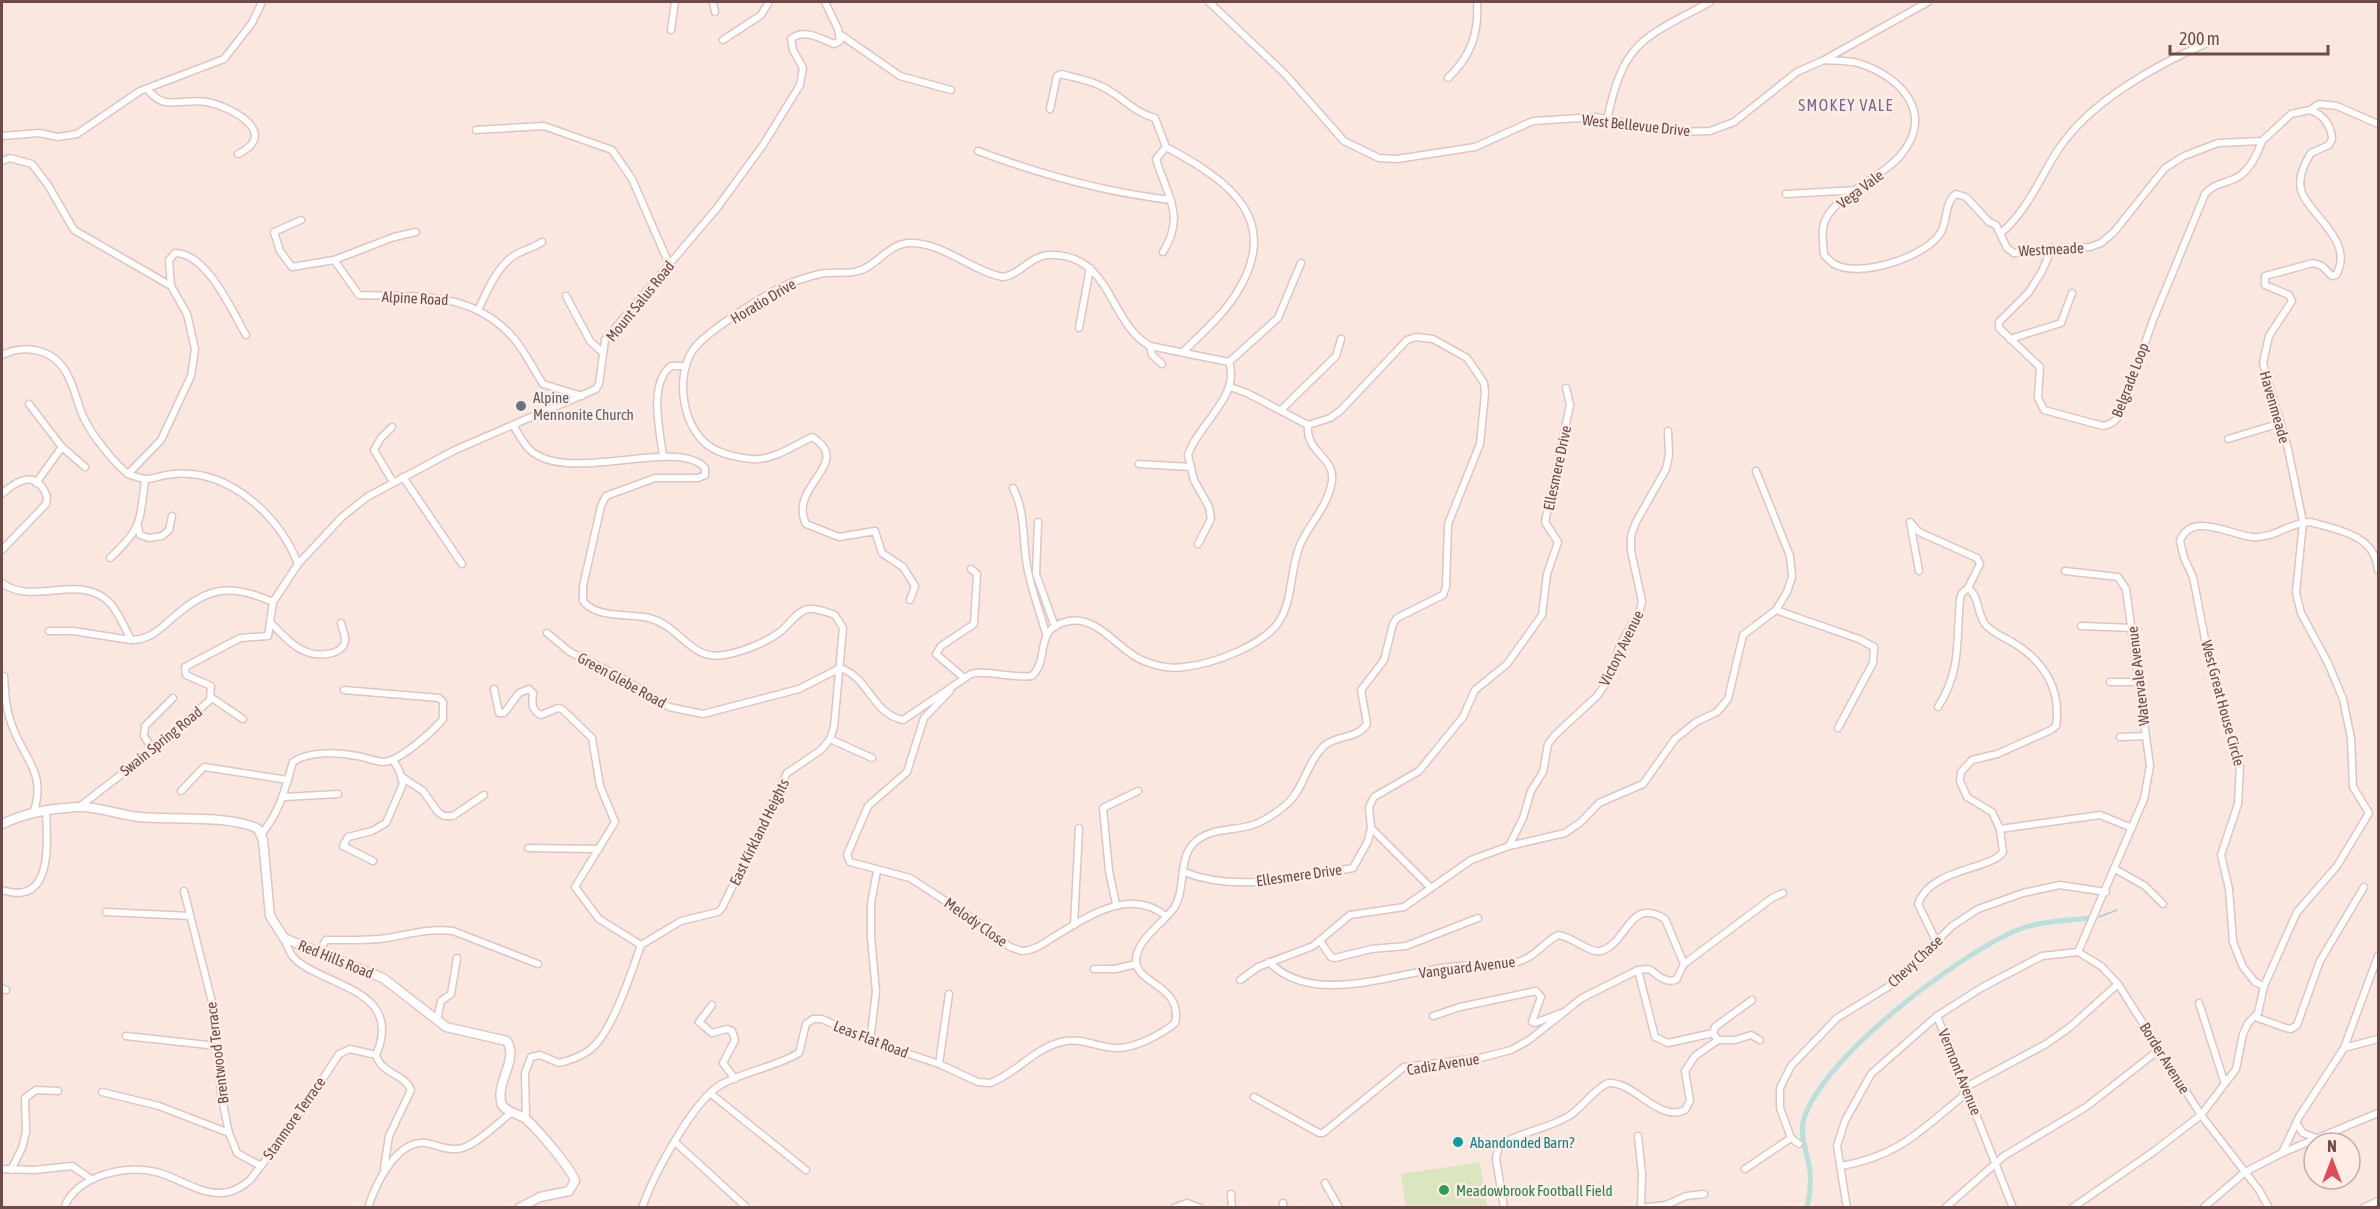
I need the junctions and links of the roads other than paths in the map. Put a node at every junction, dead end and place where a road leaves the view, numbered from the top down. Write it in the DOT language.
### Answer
graph roads {
  1 [pos="262,2"];
  2 [pos="675,2"];
  3 [pos="713,2"];
  4 [pos="769,2"];
  5 [pos="825,2"];
  6 [pos="1209,2"];
  7 [pos="1477,2"];
  8 [pos="1710,2"];
  9 [pos="1928,2"];
  10 [pos="715,12"];
  11 [pos="671,30"];
  12 [pos="841,35"];
  13 [pos="723,40"];
  14 [pos="2207,43"];
  15 [pos="1824,60"];
  16 [pos="1448,78"];
  17 [pos="147,89"];
  18 [pos="951,90"];
  19 [pos="1050,109"];
  20 [pos="2310,110"];
  21 [pos="1607,120"];
  22 [pos="2379,124"];
  23 [pos="477,130"];
  24 [pos="2,136"];
  25 [pos="2262,141"];
  26 [pos="1166,147"];
  27 [pos="978,151"];
  28 [pos="238,154"];
  29 [pos="2,161"];
  30 [pos="1858,190"];
  31 [pos="1786,194"];
  32 [pos="1171,200"];
  33 [pos="301,220"];
  34 [pos="416,232"];
  35 [pos="2001,233"];
  36 [pos="542,242"];
  37 [pos="2052,248"];
  38 [pos="1163,252"];
  39 [pos="334,261"];
  40 [pos="1301,263"];
  41 [pos="669,264"];
  42 [pos="1090,268"];
  43 [pos="171,286"];
  44 [pos="2072,293"];
  45 [pos="566,296"];
  46 [pos="478,310"];
  47 [pos="1079,328"];
  48 [pos="246,335"];
  49 [pos="1341,339"];
  50 [pos="2010,339"];
  51 [pos="1150,346"];
  52 [pos="603,352"];
  53 [pos="1184,352"];
  54 [pos="2,355"];
  55 [pos="1229,362"];
  56 [pos="1162,364"];
  57 [pos="686,366"];
  58 [pos="1230,387"];
  59 [pos="1566,388"];
  60 [pos="582,397"];
  61 [pos="29,404"];
  62 [pos="1281,410"];
  63 [pos="2281,423"];
  64 [pos="513,425"];
  65 [pos="1308,425"];
  66 [pos="392,427"];
  67 [pos="1668,431"];
  68 [pos="2228,439"];
  69 [pos="62,447"];
  70 [pos="663,456"];
  71 [pos="1139,464"];
  72 [pos="85,467"];
  73 [pos="1191,467"];
  74 [pos="1756,471"];
  75 [pos="128,474"];
  76 [pos="403,477"];
  77 [pos="145,481"];
  78 [pos="393,482"];
  79 [pos="36,483"];
  80 [pos="1013,488"];
  81 [pos="2,494"];
  82 [pos="172,516"];
  83 [pos="1038,522"];
  84 [pos="2303,522"];
  85 [pos="138,527"];
  86 [pos="1198,544"];
  87 [pos="2379,544"];
  88 [pos="2370,546"];
  89 [pos="2,550"];
  90 [pos="110,558"];
  91 [pos="298,564"];
  92 [pos="462,564"];
  93 [pos="971,569"];
  94 [pos="2379,570"];
  95 [pos="1918,571"];
  96 [pos="2065,571"];
  97 [pos="2,583"];
  98 [pos="1968,588"];
  99 [pos="910,600"];
  100 [pos="273,602"];
  101 [pos="1776,610"];
  102 [pos="271,623"];
  103 [pos="341,623"];
  104 [pos="2081,626"];
  105 [pos="1055,627"];
  106 [pos="2133,628"];
  107 [pos="49,631"];
  108 [pos="547,633"];
  109 [pos="1046,634"];
  110 [pos="131,640"];
  111 [pos="840,668"];
  112 [pos="4,676"];
  113 [pos="963,677"];
  114 [pos="2110,682"];
  115 [pos="2139,682"];
  116 [pos="954,685"];
  117 [pos="494,689"];
  118 [pos="344,690"];
  119 [pos="173,698"];
  120 [pos="212,698"];
  121 [pos="1938,707"];
  122 [pos="243,720"];
  123 [pos="1838,728"];
  124 [pos="2145,736"];
  125 [pos="2120,737"];
  126 [pos="830,739"];
  127 [pos="153,750"];
  128 [pos="872,758"];
  129 [pos="393,760"];
  130 [pos="402,777"];
  131 [pos="288,780"];
  132 [pos="181,790"];
  133 [pos="1138,790"];
  134 [pos="338,794"];
  135 [pos="484,795"];
  136 [pos="285,797"];
  137 [pos="78,807"];
  138 [pos="46,810"];
  139 [pos="34,811"];
  140 [pos="2,824"];
  141 [pos="1079,828"];
  142 [pos="1371,828"];
  143 [pos="2132,828"];
  144 [pos="2000,829"];
  145 [pos="261,835"];
  146 [pos="1509,846"];
  147 [pos="528,848"];
  148 [pos="599,849"];
  149 [pos="373,861"];
  150 [pos="2115,869"];
  151 [pos="878,870"];
  152 [pos="1184,872"];
  153 [pos="2364,886"];
  154 [pos="1431,888"];
  155 [pos="2,890"];
  156 [pos="184,891"];
  157 [pos="2106,892"];
  158 [pos="1783,893"];
  159 [pos="1116,904"];
  160 [pos="2163,904"];
  161 [pos="105,912"];
  162 [pos="190,916"];
  163 [pos="1166,916"];
  164 [pos="1478,918"];
  165 [pos="1074,925"];
  166 [pos="284,938"];
  167 [pos="1320,941"];
  168 [pos="1936,941"];
  169 [pos="641,945"];
  170 [pos="2078,952"];
  171 [pos="318,953"];
  172 [pos="457,958"];
  173 [pos="2378,960"];
  174 [pos="1269,962"];
  175 [pos="538,964"];
  176 [pos="1136,964"];
  177 [pos="1684,964"];
  178 [pos="1094,969"];
  179 [pos="1638,970"];
  180 [pos="1240,980"];
  181 [pos="2118,984"];
  182 [pos="2264,986"];
  183 [pos="949,994"];
  184 [pos="1752,1000"];
  185 [pos="2199,1003"];
  186 [pos="712,1005"];
  187 [pos="1567,1011"];
  188 [pos="1433,1016"];
  189 [pos="1938,1016"];
  190 [pos="2256,1017"];
  191 [pos="437,1020"];
  192 [pos="1713,1033"];
  193 [pos="126,1036"];
  194 [pos="2379,1039"];
  195 [pos="1718,1040"];
  196 [pos="1760,1040"];
  197 [pos="870,1041"];
  198 [pos="217,1046"];
  199 [pos="2344,1048"];
  200 [pos="2160,1049"];
  201 [pos="376,1055"];
  202 [pos="939,1064"];
  203 [pos="735,1079"];
  204 [pos="2224,1081"];
  205 [pos="1966,1087"];
  206 [pos="58,1091"];
  207 [pos="102,1092"];
  208 [pos="710,1093"];
  209 [pos="1254,1096"];
  210 [pos="511,1113"];
  211 [pos="2379,1113"];
  212 [pos="2201,1115"];
  213 [pos="526,1119"];
  214 [pos="2296,1123"];
  215 [pos="2337,1131"];
  216 [pos="229,1132"];
  217 [pos="2302,1132"];
  218 [pos="1638,1136"];
  219 [pos="1791,1138"];
  220 [pos="675,1142"];
  221 [pos="1799,1144"];
  222 [pos="2302,1145"];
  223 [pos="2282,1153"];
  224 [pos="1996,1165"];
  225 [pos="261,1166"];
  226 [pos="1841,1166"];
  227 [pos="384,1168"];
  228 [pos="2,1169"];
  229 [pos="1745,1169"];
  230 [pos="11,1170"];
  231 [pos="806,1170"];
  232 [pos="2246,1172"];
  233 [pos="91,1179"];
  234 [pos="1325,1183"];
  235 [pos="1231,1194"];
  236 [pos="1704,1194"];
  237 [pos="2379,1201"];
  238 [pos="745,1206"];
  239 [pos="1641,1207"];
  240 [pos="64,1208"];
  241 [pos="368,1208"];
  242 [pos="519,1208"];
  243 [pos="642,1208"];
  244 [pos="1174,1208"];
  245 [pos="1200,1208"];
  246 [pos="1232,1208"];
  247 [pos="1339,1208"];
  248 [pos="1504,1208"];
  249 [pos="1847,1208"];
  250 [pos="1945,1208"];
  251 [pos="2013,1208"];
  252 [pos="2072,1208"];
  253 [pos="2203,1208"];
  254 [pos="2270,1208"];
  255 [pos="2363,1208"];
  1 -- 17 [label="street"];
  2 -- 11 [label="street"];
  3 -- 10 [label="street"];
  4 -- 13 [label="street"];
  5 -- 12 [label="street"];
  6 -- 21 [label="street, West Bellevue Drive"];
  7 -- 16 [label="street"];
  8 -- 21 [label="street"];
  9 -- 15 [label="street, West Bellevue Drive"];
  12 -- 18 [label="street"];
  12 -- 41 [label="street, Mount Salus Road"];
  14 -- 35 [label="street, Westmeade"];
  15 -- 21 [label="street, West Bellevue Drive"];
  15 -- 30 [label="street, Vega Vale"];
  17 -- 24 [label="street"];
  17 -- 28 [label="street"];
  19 -- 26 [label="street"];
  20 -- 22 [label="street"];
  20 -- 25 [label="street"];
  20 -- 63 [label="street, Havenmeade"];
  23 -- 41 [label="street"];
  25 -- 37 [label="street, Westmeade"];
  25 -- 50 [label="street, Belgrade Loop"];
  26 -- 32 [label="street"];
  26 -- 53 [label="street"];
  27 -- 32 [label="street"];
  29 -- 43 [label="street"];
  30 -- 31 [label="street"];
  30 -- 35 [label="street, Vega Vale"];
  32 -- 38 [label="street"];
  33 -- 39 [label="street"];
  34 -- 39 [label="street"];
  35 -- 37 [label="street, Westmeade"];
  36 -- 46 [label="street"];
  37 -- 50 [label="street"];
  39 -- 46 [label="street, Alpine Road"];
  40 -- 55 [label="street"];
  41 -- 52 [label="street, Mount Salus Road"];
  42 -- 47 [label="street"];
  42 -- 51 [label="street, Horatio Drive"];
  42 -- 57 [label="street, Horatio Drive"];
  43 -- 48 [label="street"];
  43 -- 75 [label="street"];
  44 -- 50 [label="street"];
  45 -- 52 [label="street"];
  46 -- 60 [label="street, Alpine Road"];
  49 -- 62 [label="street"];
  51 -- 53 [label="street"];
  51 -- 56 [label="street, Horatio Drive"];
  52 -- 60 [label="street, Mount Salus Road"];
  53 -- 55 [label="street"];
  54 -- 75 [label="street"];
  55 -- 58 [label="street"];
  57 -- 70 [label="street"];
  57 -- 99 [label="street, Horatio Drive"];
  58 -- 62 [label="street"];
  58 -- 73 [label="street"];
  59 -- 142 [label="street, Ellesmere Drive"];
  60 -- 64 [label="street, Mount Salus Road"];
  61 -- 69 [label="street"];
  62 -- 65 [label="street"];
  63 -- 68 [label="street"];
  63 -- 84 [label="street, Havenmeade"];
  64 -- 70 [label="street"];
  64 -- 76 [label="street, Mount Salus Road"];
  65 -- 105 [label="street"];
  65 -- 152 [label="street"];
  66 -- 78 [label="street"];
  67 -- 146 [label="street, Victory Avenue"];
  69 -- 72 [label="street"];
  69 -- 79 [label="street"];
  70 -- 111 [label="street"];
  71 -- 73 [label="street"];
  73 -- 86 [label="street"];
  74 -- 101 [label="street"];
  75 -- 77 [label="street"];
  76 -- 78 [label="street, Mount Salus Road"];
  76 -- 92 [label="street"];
  77 -- 85 [label="street"];
  77 -- 91 [label="street"];
  78 -- 91 [label="street, Mount Salus Road"];
  79 -- 81 [label="street"];
  79 -- 89 [label="street"];
  80 -- 109 [label="street"];
  82 -- 85 [label="street"];
  83 -- 105 [label="street"];
  84 -- 88 [label="street"];
  84 -- 182 [label="street, Havenmeade"];
  84 -- 182 [label="street, West Great House Circle"];
  85 -- 90 [label="street"];
  87 -- 88 [label="street"];
  88 -- 94 [label="street"];
  91 -- 100 [label="street"];
  93 -- 113 [label="street"];
  95 -- 98 [label="street"];
  96 -- 106 [label="street, Watervale Avenue"];
  97 -- 110 [label="street"];
  98 -- 121 [label="street"];
  98 -- 144 [label="street"];
  100 -- 102 [label="street"];
  100 -- 110 [label="street"];
  101 -- 123 [label="street"];
  101 -- 146 [label="street"];
  102 -- 103 [label="street"];
  102 -- 120 [label="street, Swain Spring Road"];
  104 -- 106 [label="street"];
  105 -- 109 [label="street"];
  106 -- 115 [label="street, Watervale Avenue"];
  107 -- 110 [label="street"];
  108 -- 111 [label="street, Green Glebe Road"];
  109 -- 113 [label="street"];
  111 -- 116 [label="street"];
  111 -- 126 [label="street"];
  112 -- 139 [label="street"];
  113 -- 116 [label="street"];
  114 -- 115 [label="street"];
  115 -- 124 [label="street, Watervale Avenue"];
  116 -- 151 [label="street, Melody Close"];
  117 -- 148 [label="street"];
  118 -- 129 [label="street"];
  119 -- 127 [label="street"];
  120 -- 122 [label="street"];
  120 -- 127 [label="street, Swain Spring Road"];
  124 -- 125 [label="street"];
  124 -- 143 [label="street, Watervale Avenue"];
  126 -- 128 [label="street"];
  126 -- 169 [label="street, East Kirkland Heights"];
  127 -- 137 [label="street, Swain Spring Road"];
  129 -- 130 [label="street"];
  129 -- 131 [label="street"];
  130 -- 135 [label="street"];
  130 -- 149 [label="street"];
  131 -- 132 [label="street"];
  131 -- 136 [label="street"];
  133 -- 159 [label="street"];
  134 -- 136 [label="street"];
  136 -- 145 [label="street"];
  137 -- 138 [label="main road"];
  137 -- 145 [label="main road"];
  138 -- 139 [label="main road"];
  138 -- 155 [label="street"];
  139 -- 140 [label="main road"];
  141 -- 165 [label="street"];
  142 -- 152 [label="street, Ellesmere Drive"];
  142 -- 154 [label="street"];
  143 -- 144 [label="street"];
  143 -- 150 [label="street, Watervale Avenue"];
  144 -- 168 [label="street"];
  145 -- 166 [label="main road, Red Hills Road"];
  146 -- 154 [label="street"];
  147 -- 148 [label="street"];
  148 -- 169 [label="street"];
  150 -- 157 [label="street, Watervale Avenue"];
  150 -- 160 [label="street"];
  151 -- 165 [label="street, Melody Close"];
  151 -- 197 [label="street"];
  152 -- 163 [label="street"];
  153 -- 190 [label="street"];
  154 -- 167 [label="street"];
  156 -- 162 [label="street, Brentwood Terrace"];
  157 -- 168 [label="street, Chevy Chase"];
  157 -- 170 [label="street, Watervale Avenue"];
  158 -- 177 [label="street"];
  159 -- 163 [label="street, Melody Close"];
  159 -- 165 [label="street, Melody Close"];
  161 -- 162 [label="street"];
  162 -- 198 [label="street, Brentwood Terrace"];
  163 -- 176 [label="street"];
  164 -- 167 [label="street"];
  166 -- 171 [label="main road, Red Hills Road"];
  166 -- 201 [label="street"];
  167 -- 174 [label="street"];
  168 -- 219 [label="street, Chevy Chase"];
  169 -- 213 [label="street"];
  170 -- 181 [label="street, Border Avenue"];
  170 -- 189 [label="street, Vermont Avenue"];
  171 -- 175 [label="street"];
  171 -- 191 [label="main road, Red Hills Road"];
  172 -- 191 [label="street"];
  173 -- 199 [label="street"];
  174 -- 177 [label="street, Vanguard Avenue"];
  174 -- 180 [label="street"];
  176 -- 178 [label="street"];
  176 -- 202 [label="street, Leas Flat Road"];
  177 -- 179 [label="street"];
  179 -- 187 [label="street, Cadiz Avenue"];
  179 -- 192 [label="street"];
  181 -- 200 [label="street, Border Avenue"];
  181 -- 205 [label="street"];
  182 -- 190 [label="street"];
  183 -- 202 [label="street"];
  184 -- 192 [label="street"];
  185 -- 204 [label="street"];
  186 -- 203 [label="street"];
  187 -- 188 [label="street"];
  187 -- 209 [label="street, Cadiz Avenue"];
  189 -- 205 [label="street, Vermont Avenue"];
  189 -- 226 [label="street"];
  190 -- 204 [label="street"];
  191 -- 210 [label="main road, Red Hills Road"];
  192 -- 195 [label="street"];
  193 -- 198 [label="street"];
  194 -- 199 [label="street"];
  195 -- 196 [label="street"];
  195 -- 248 [label="street"];
  197 -- 202 [label="street, Leas Flat Road"];
  197 -- 203 [label="street, Leas Flat Road"];
  198 -- 216 [label="street, Brentwood Terrace"];
  199 -- 214 [label="street"];
  200 -- 212 [label="street, Border Avenue"];
  200 -- 224 [label="street"];
  201 -- 225 [label="street, Stanmore Terrace"];
  201 -- 227 [label="street"];
  203 -- 208 [label="street, Leas Flat Road"];
  204 -- 212 [label="street"];
  205 -- 224 [label="street, Vermont Avenue"];
  205 -- 226 [label="street"];
  206 -- 230 [label="street"];
  207 -- 216 [label="street"];
  208 -- 220 [label="street, Leas Flat Road"];
  208 -- 231 [label="street"];
  210 -- 213 [label="main road"];
  210 -- 227 [label="street"];
  211 -- 215 [label="street"];
  212 -- 232 [label="street, Border Avenue"];
  212 -- 252 [label="street"];
  213 -- 242 [label="main road"];
  214 -- 217 [label="street"];
  214 -- 223 [label="street"];
  216 -- 225 [label="street, Brentwood Terrace"];
  218 -- 239 [label="street"];
  219 -- 221 [label="street"];
  219 -- 229 [label="street"];
  220 -- 238 [label="street"];
  220 -- 243 [label="street, Leas Flat Road"];
  222 -- 223 [label="street"];
  223 -- 232 [label="street"];
  224 -- 250 [label="street"];
  224 -- 251 [label="street, Vermont Avenue"];
  225 -- 233 [label="street, Stanmore Terrace"];
  226 -- 249 [label="street"];
  227 -- 241 [label="street"];
  228 -- 230 [label="street"];
  230 -- 233 [label="street"];
  232 -- 253 [label="street"];
  232 -- 254 [label="street, Border Avenue"];
  233 -- 240 [label="street"];
  234 -- 247 [label="street"];
  235 -- 246 [label="street"];
  236 -- 239 [label="street"];
  237 -- 255 [label="street"];
  244 -- 245 [label="street"];
}
